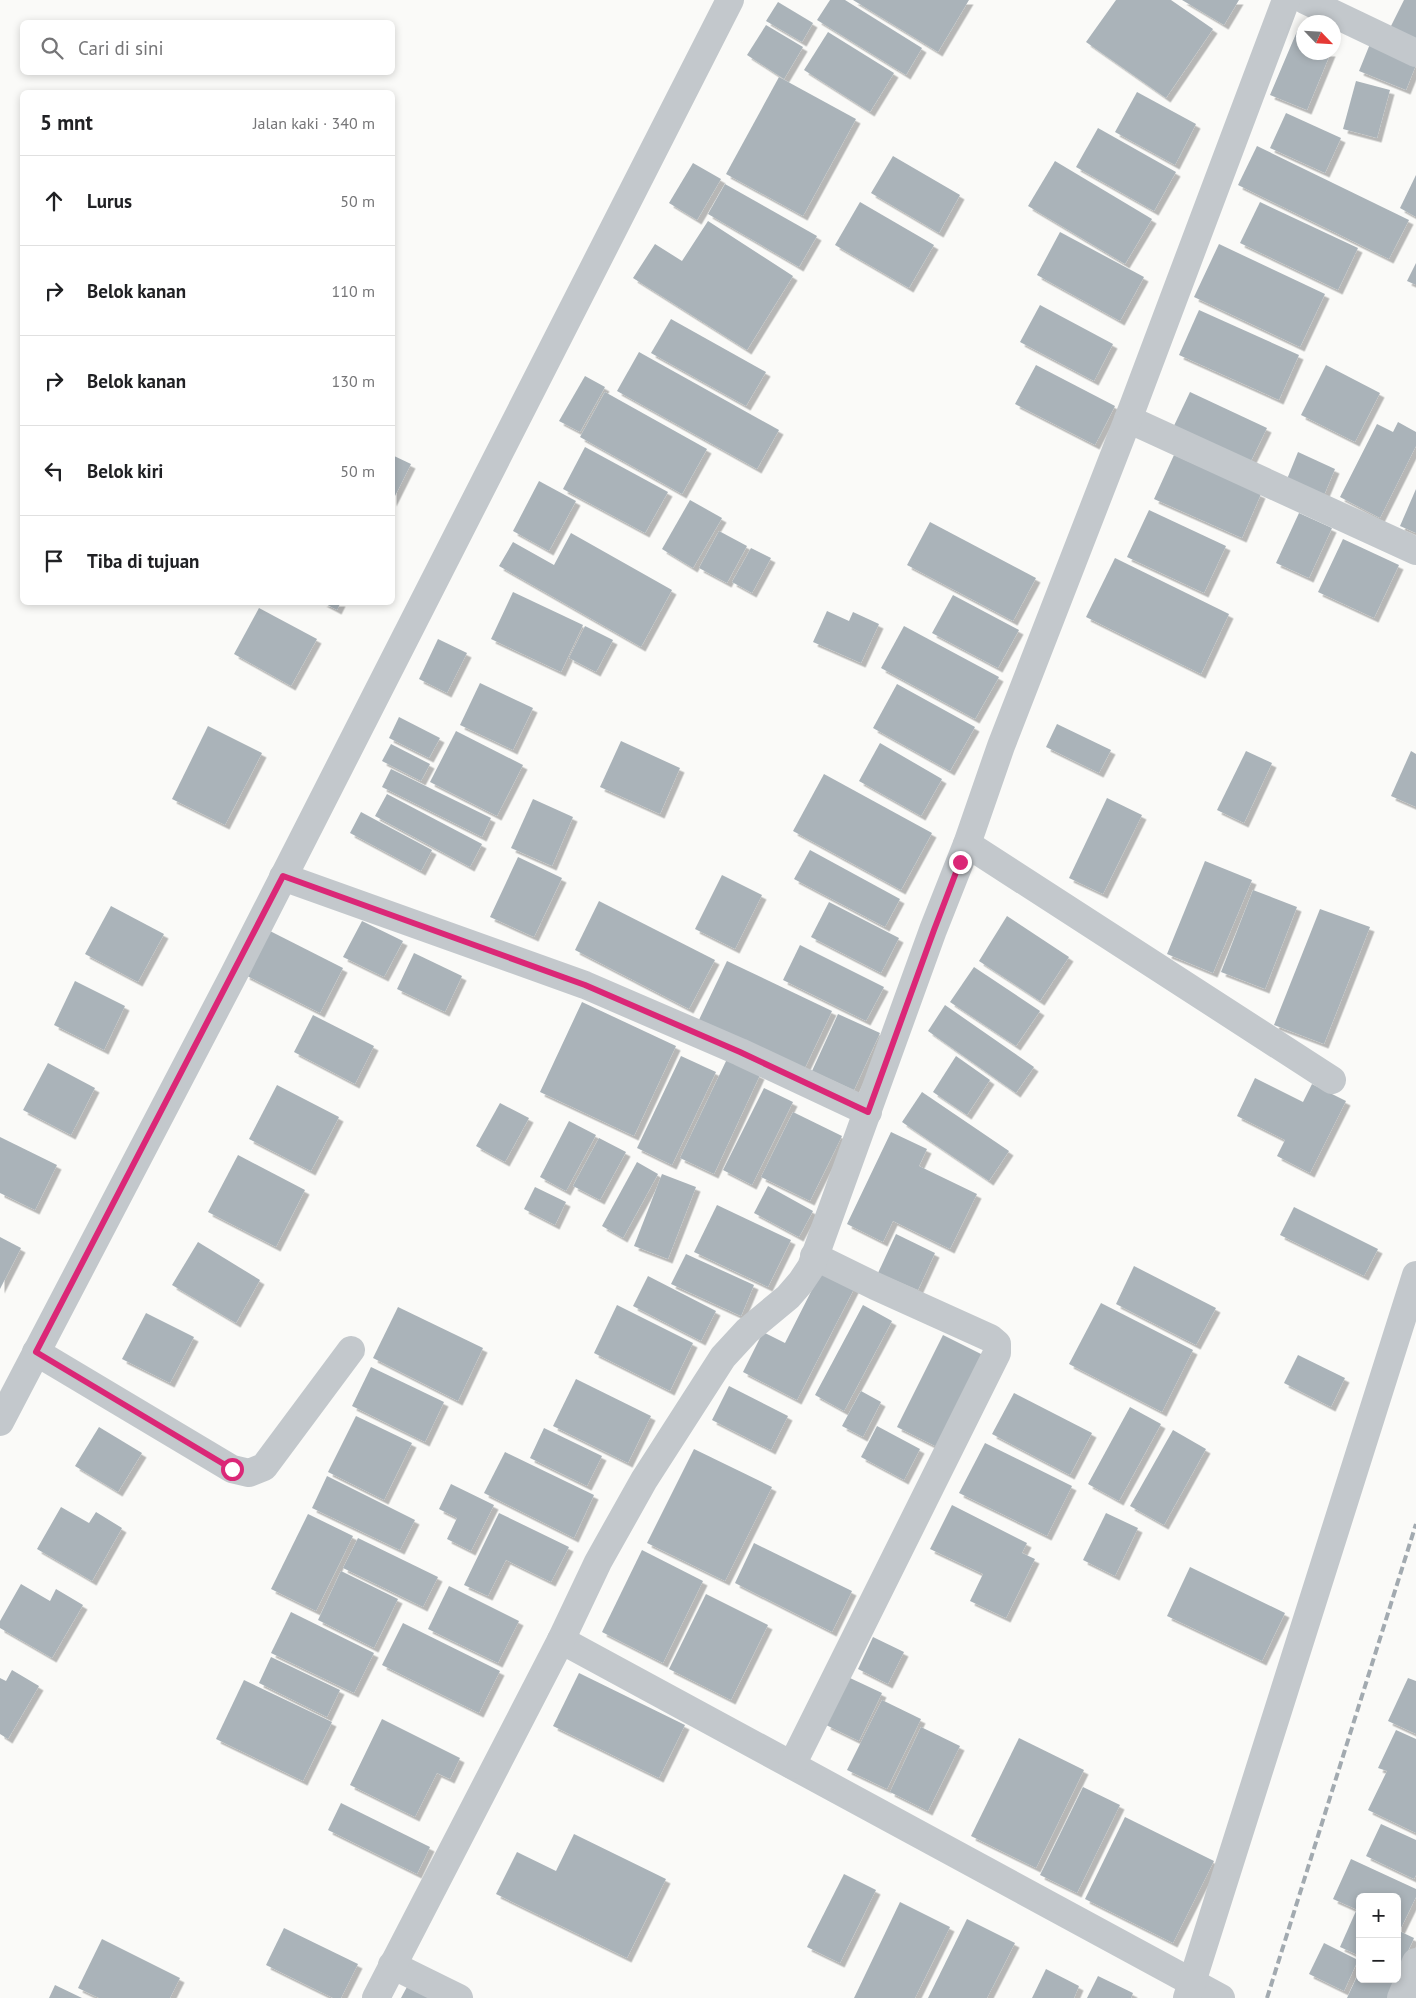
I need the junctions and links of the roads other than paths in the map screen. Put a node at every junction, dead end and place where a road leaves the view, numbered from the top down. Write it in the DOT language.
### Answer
graph roads {
  1 [pos="730,0"];
  2 [pos="1286,0"];
  3 [pos="1305,0"];
  4 [pos="1416,52"];
  5 [pos="1128,419"];
  6 [pos="1416,551"];
  7 [pos="967,844"];
  8 [pos="283,876"];
  9 [pos="1332,1080"];
  10 [pos="868,1112"];
  11 [pos="814,1256"];
  12 [pos="1416,1275"];
  13 [pos="351,1350"];
  14 [pos="36,1352"];
  15 [pos="0,1422"];
  16 [pos="561,1640"];
  17 [pos="792,1765"];
  18 [pos="1416,1962"];
  19 [pos="392,1965"];
  20 [pos="1190,1991"];
  21 [pos="376,1998"];
  22 [pos="459,1998"];
  23 [pos="1221,1998"];
  24 [pos="1401,1998"];
  1 -- 8 [label="street"];
  2 -- 5 [label="street"];
  3 -- 4 [label="street"];
  5 -- 6 [label="street"];
  5 -- 7 [label="street"];
  7 -- 9 [label="street"];
  7 -- 10 [label="street"];
  8 -- 10 [label="street"];
  8 -- 14 [label="street"];
  10 -- 11 [label="street"];
  11 -- 16 [label="street"];
  11 -- 17 [label="street"];
  12 -- 20 [label="street"];
  13 -- 14 [label="street"];
  14 -- 15 [label="street"];
  16 -- 17 [label="street"];
  16 -- 19 [label="street"];
  17 -- 20 [label="street"];
  18 -- 24 [label="street"];
  19 -- 21 [label="street"];
  19 -- 22 [label="street"];
  20 -- 23 [label="street"];
}
